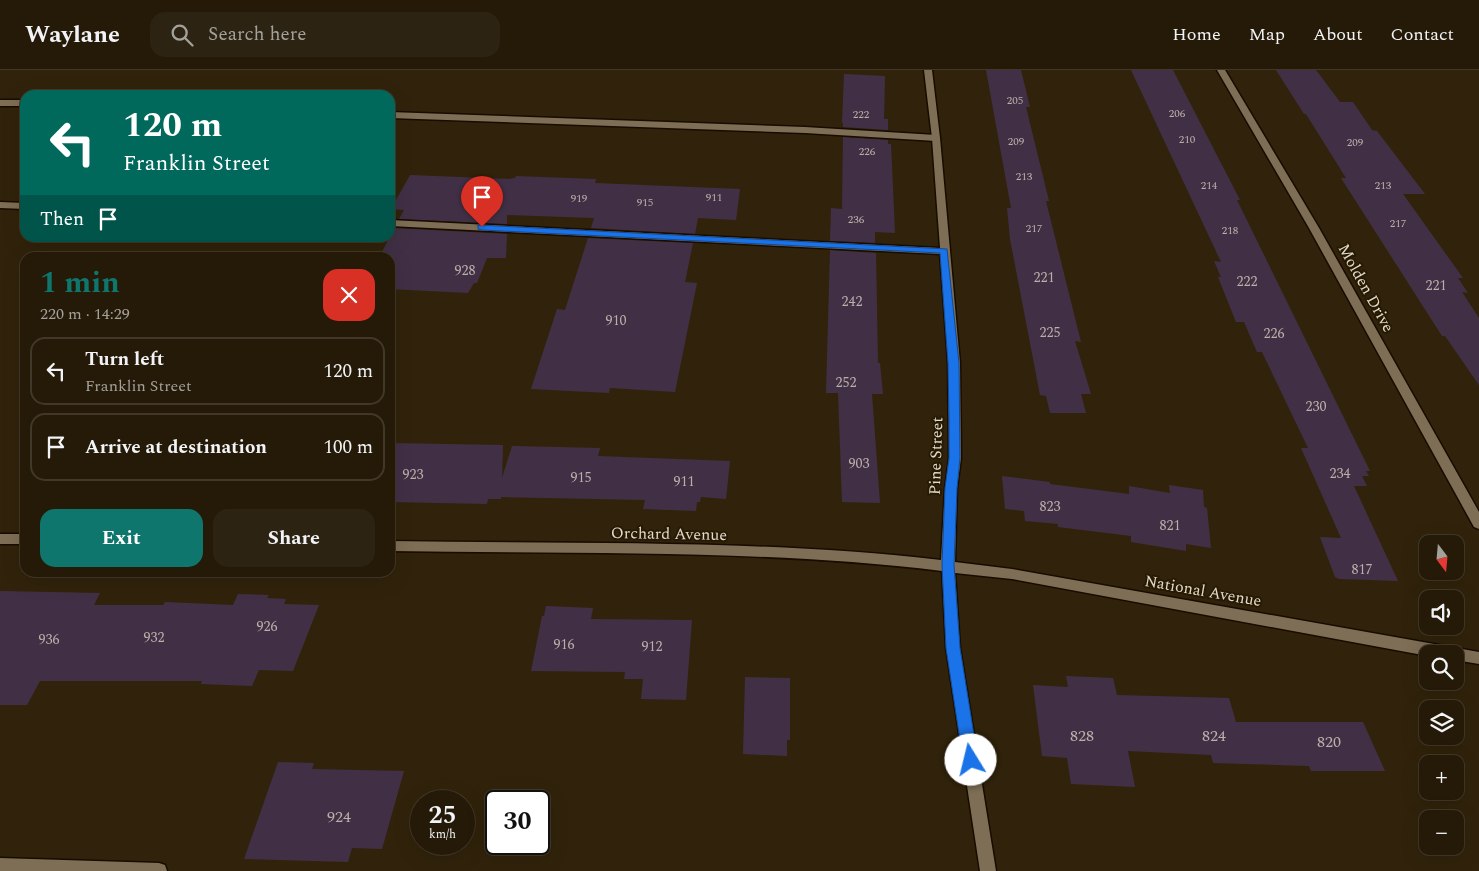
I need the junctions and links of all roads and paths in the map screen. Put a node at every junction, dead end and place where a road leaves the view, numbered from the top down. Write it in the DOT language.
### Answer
graph roads {
  1 [pos="928,70"];
  2 [pos="1221,70"];
  3 [pos="0,103"];
  4 [pos="20,103"];
  5 [pos="395,115"];
  6 [pos="936,138"];
  7 [pos="0,205"];
  8 [pos="20,206"];
  9 [pos="395,223"];
  10 [pos="944,251"];
  11 [pos="1479,524"];
  12 [pos="0,539"];
  13 [pos="20,539"];
  14 [pos="395,546"];
  15 [pos="948,565"];
  16 [pos="1419,648"];
  17 [pos="1464,656"];
  18 [pos="1479,658"];
  19 [pos="0,866"];
  20 [pos="159,871"];
  21 [pos="988,871"];
  1 -- 6 [label="street, Pine Street"];
  2 -- 11 [label="street, Molden Drive"];
  3 -- 4 [label="street"];
  5 -- 6 [label="street"];
  6 -- 10 [label="street, Pine Street"];
  7 -- 8 [label="street"];
  9 -- 10 [label="street"];
  10 -- 15 [label="street, Pine Street"];
  12 -- 13 [label="street"];
  14 -- 15 [label="street, Orchard Avenue"];
  15 -- 16 [label="street, National Avenue"];
  15 -- 21 [label="street, Pine Street"];
  17 -- 18 [label="street"];
  19 -- 20 [label="street"];
}
